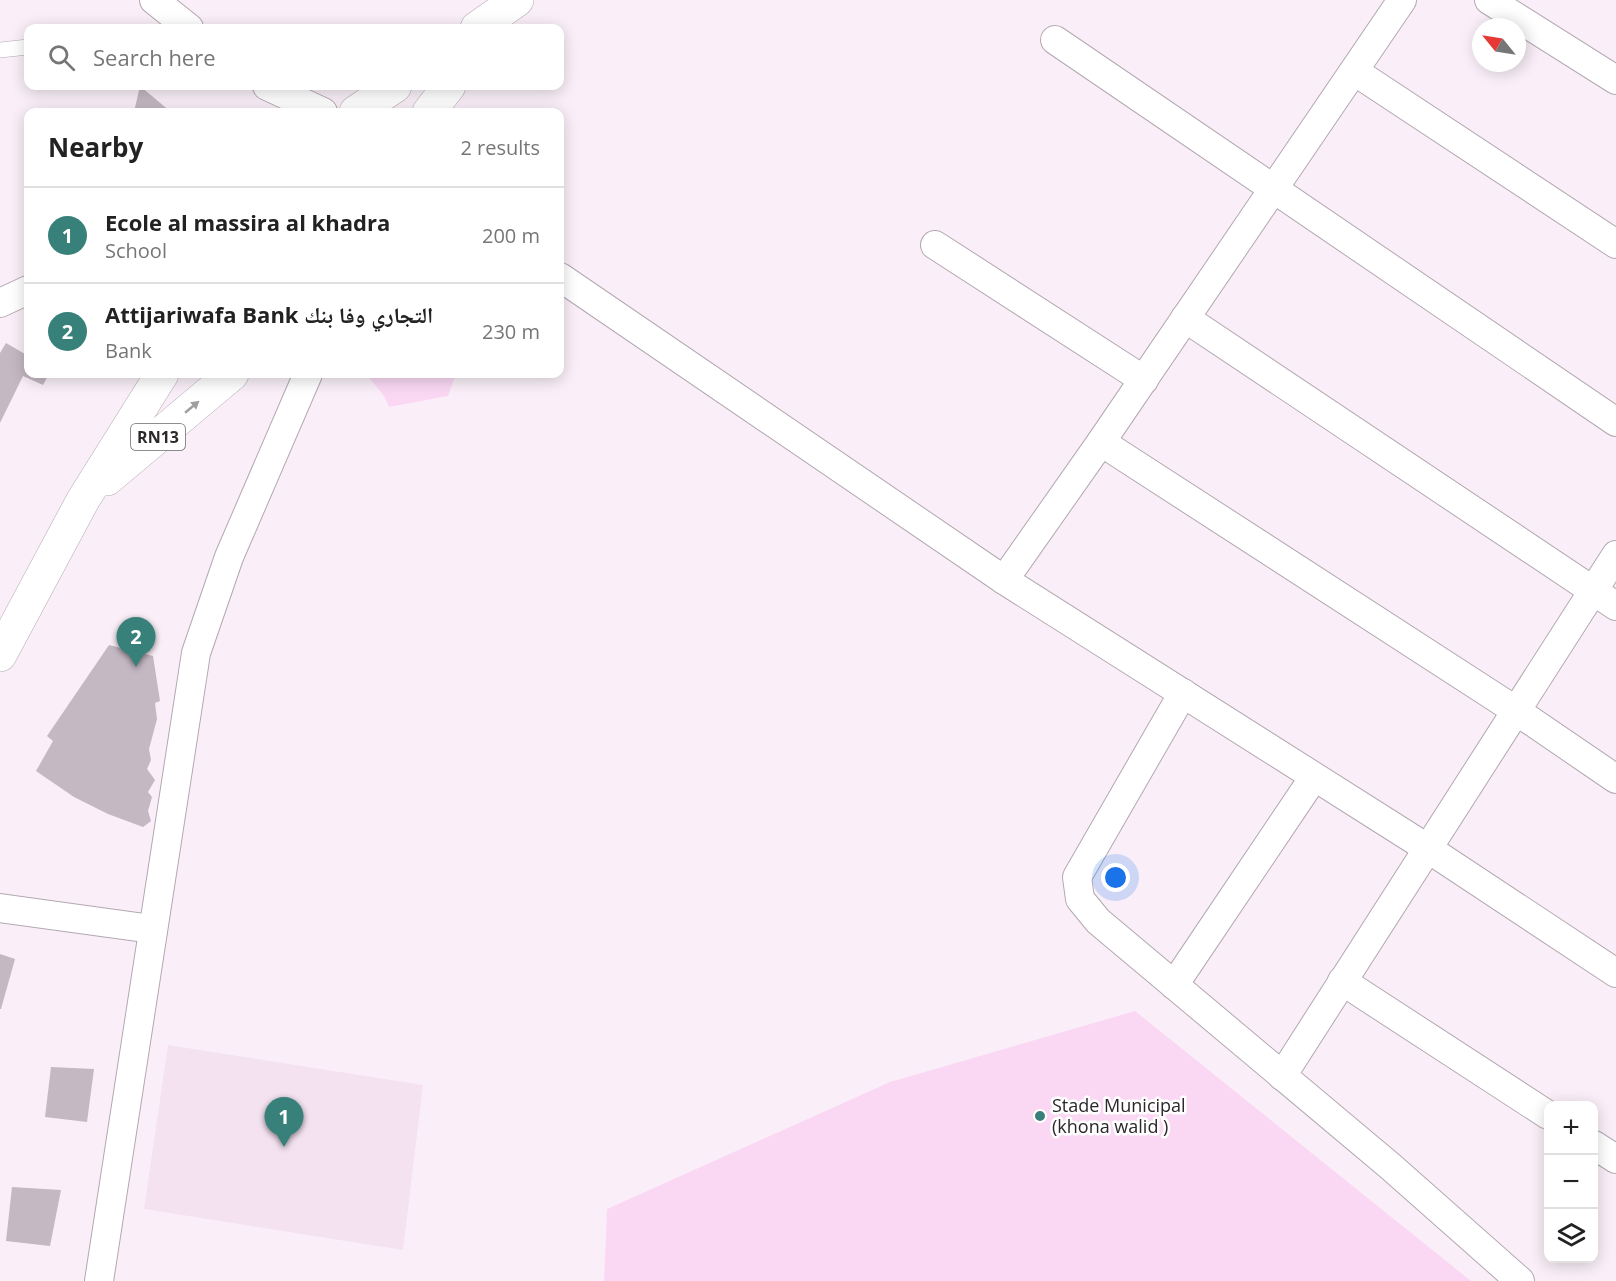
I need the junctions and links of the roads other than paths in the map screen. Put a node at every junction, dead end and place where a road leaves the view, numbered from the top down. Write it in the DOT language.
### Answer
graph roads {
  1 [pos="154,0"];
  2 [pos="518,0"];
  3 [pos="1489,0"];
  4 [pos="1399,1"];
  5 [pos="184,24"];
  6 [pos="483,24"];
  7 [pos="498,24"];
  8 [pos="1055,40"];
  9 [pos="24,47"];
  10 [pos="0,50"];
  11 [pos="1354,71"];
  12 [pos="1616,80"];
  13 [pos="258,90"];
  14 [pos="276,90"];
  15 [pos="389,90"];
  16 [pos="447,90"];
  17 [pos="269,108"];
  18 [pos="314,108"];
  19 [pos="362,108"];
  20 [pos="432,108"];
  21 [pos="1274,189"];
  22 [pos="935,244"];
  23 [pos="1616,244"];
  24 [pos="564,281"];
  25 [pos="24,292"];
  26 [pos="0,303"];
  27 [pos="1185,318"];
  28 [pos="159,378"];
  29 [pos="227,378"];
  30 [pos="304,378"];
  31 [pos="1144,380"];
  32 [pos="1616,422"];
  33 [pos="1101,442"];
  34 [pos="83,500"];
  35 [pos="1616,555"];
  36 [pos="1004,580"];
  37 [pos="1604,598"];
  38 [pos="0,655"];
  39 [pos="1183,693"];
  40 [pos="1515,710"];
  41 [pos="1314,777"];
  42 [pos="1616,779"];
  43 [pos="1427,848"];
  44 [pos="0,908"];
  45 [pos="152,929"];
  46 [pos="1616,973"];
  47 [pos="1342,981"];
  48 [pos="1174,985"];
  49 [pos="1282,1076"];
  50 [pos="1544,1112"];
  51 [pos="1598,1148"];
  52 [pos="1616,1159"];
  53 [pos="99,1281"];
  54 [pos="1520,1281"];
  1 -- 5 [label="street"];
  2 -- 6 [label="main road"];
  2 -- 7 [label="main road"];
  3 -- 12 [label="street"];
  4 -- 11 [label="street"];
  8 -- 21 [label="street"];
  9 -- 10 [label="lane"];
  11 -- 21 [label="street"];
  11 -- 23 [label="street"];
  13 -- 17 [label="street"];
  14 -- 18 [label="street"];
  15 -- 19 [label="main road"];
  16 -- 20 [label="main road"];
  21 -- 27 [label="street"];
  21 -- 32 [label="street"];
  22 -- 31 [label="street"];
  24 -- 36 [label="street"];
  25 -- 26 [label="street"];
  27 -- 31 [label="street"];
  27 -- 37 [label="street"];
  28 -- 34 [label="main road, RN13"];
  34 -- 29 [label="main road, RN13, one-way"];
  30 -- 45 [label="street"];
  31 -- 33 [label="street"];
  33 -- 36 [label="street"];
  33 -- 40 [label="street"];
  34 -- 38 [label="main road, RN13"];
  35 -- 37 [label="street"];
  36 -- 39 [label="street"];
  37 -- 40 [label="street"];
  39 -- 41 [label="street"];
  39 -- 48 [label="street"];
  40 -- 42 [label="street"];
  40 -- 43 [label="street"];
  41 -- 43 [label="street"];
  41 -- 48 [label="street"];
  43 -- 46 [label="street"];
  43 -- 47 [label="street"];
  44 -- 45 [label="street"];
  45 -- 53 [label="street"];
  47 -- 49 [label="street"];
  47 -- 50 [label="street"];
  48 -- 49 [label="street"];
  49 -- 54 [label="street"];
  51 -- 52 [label="street"];
}
